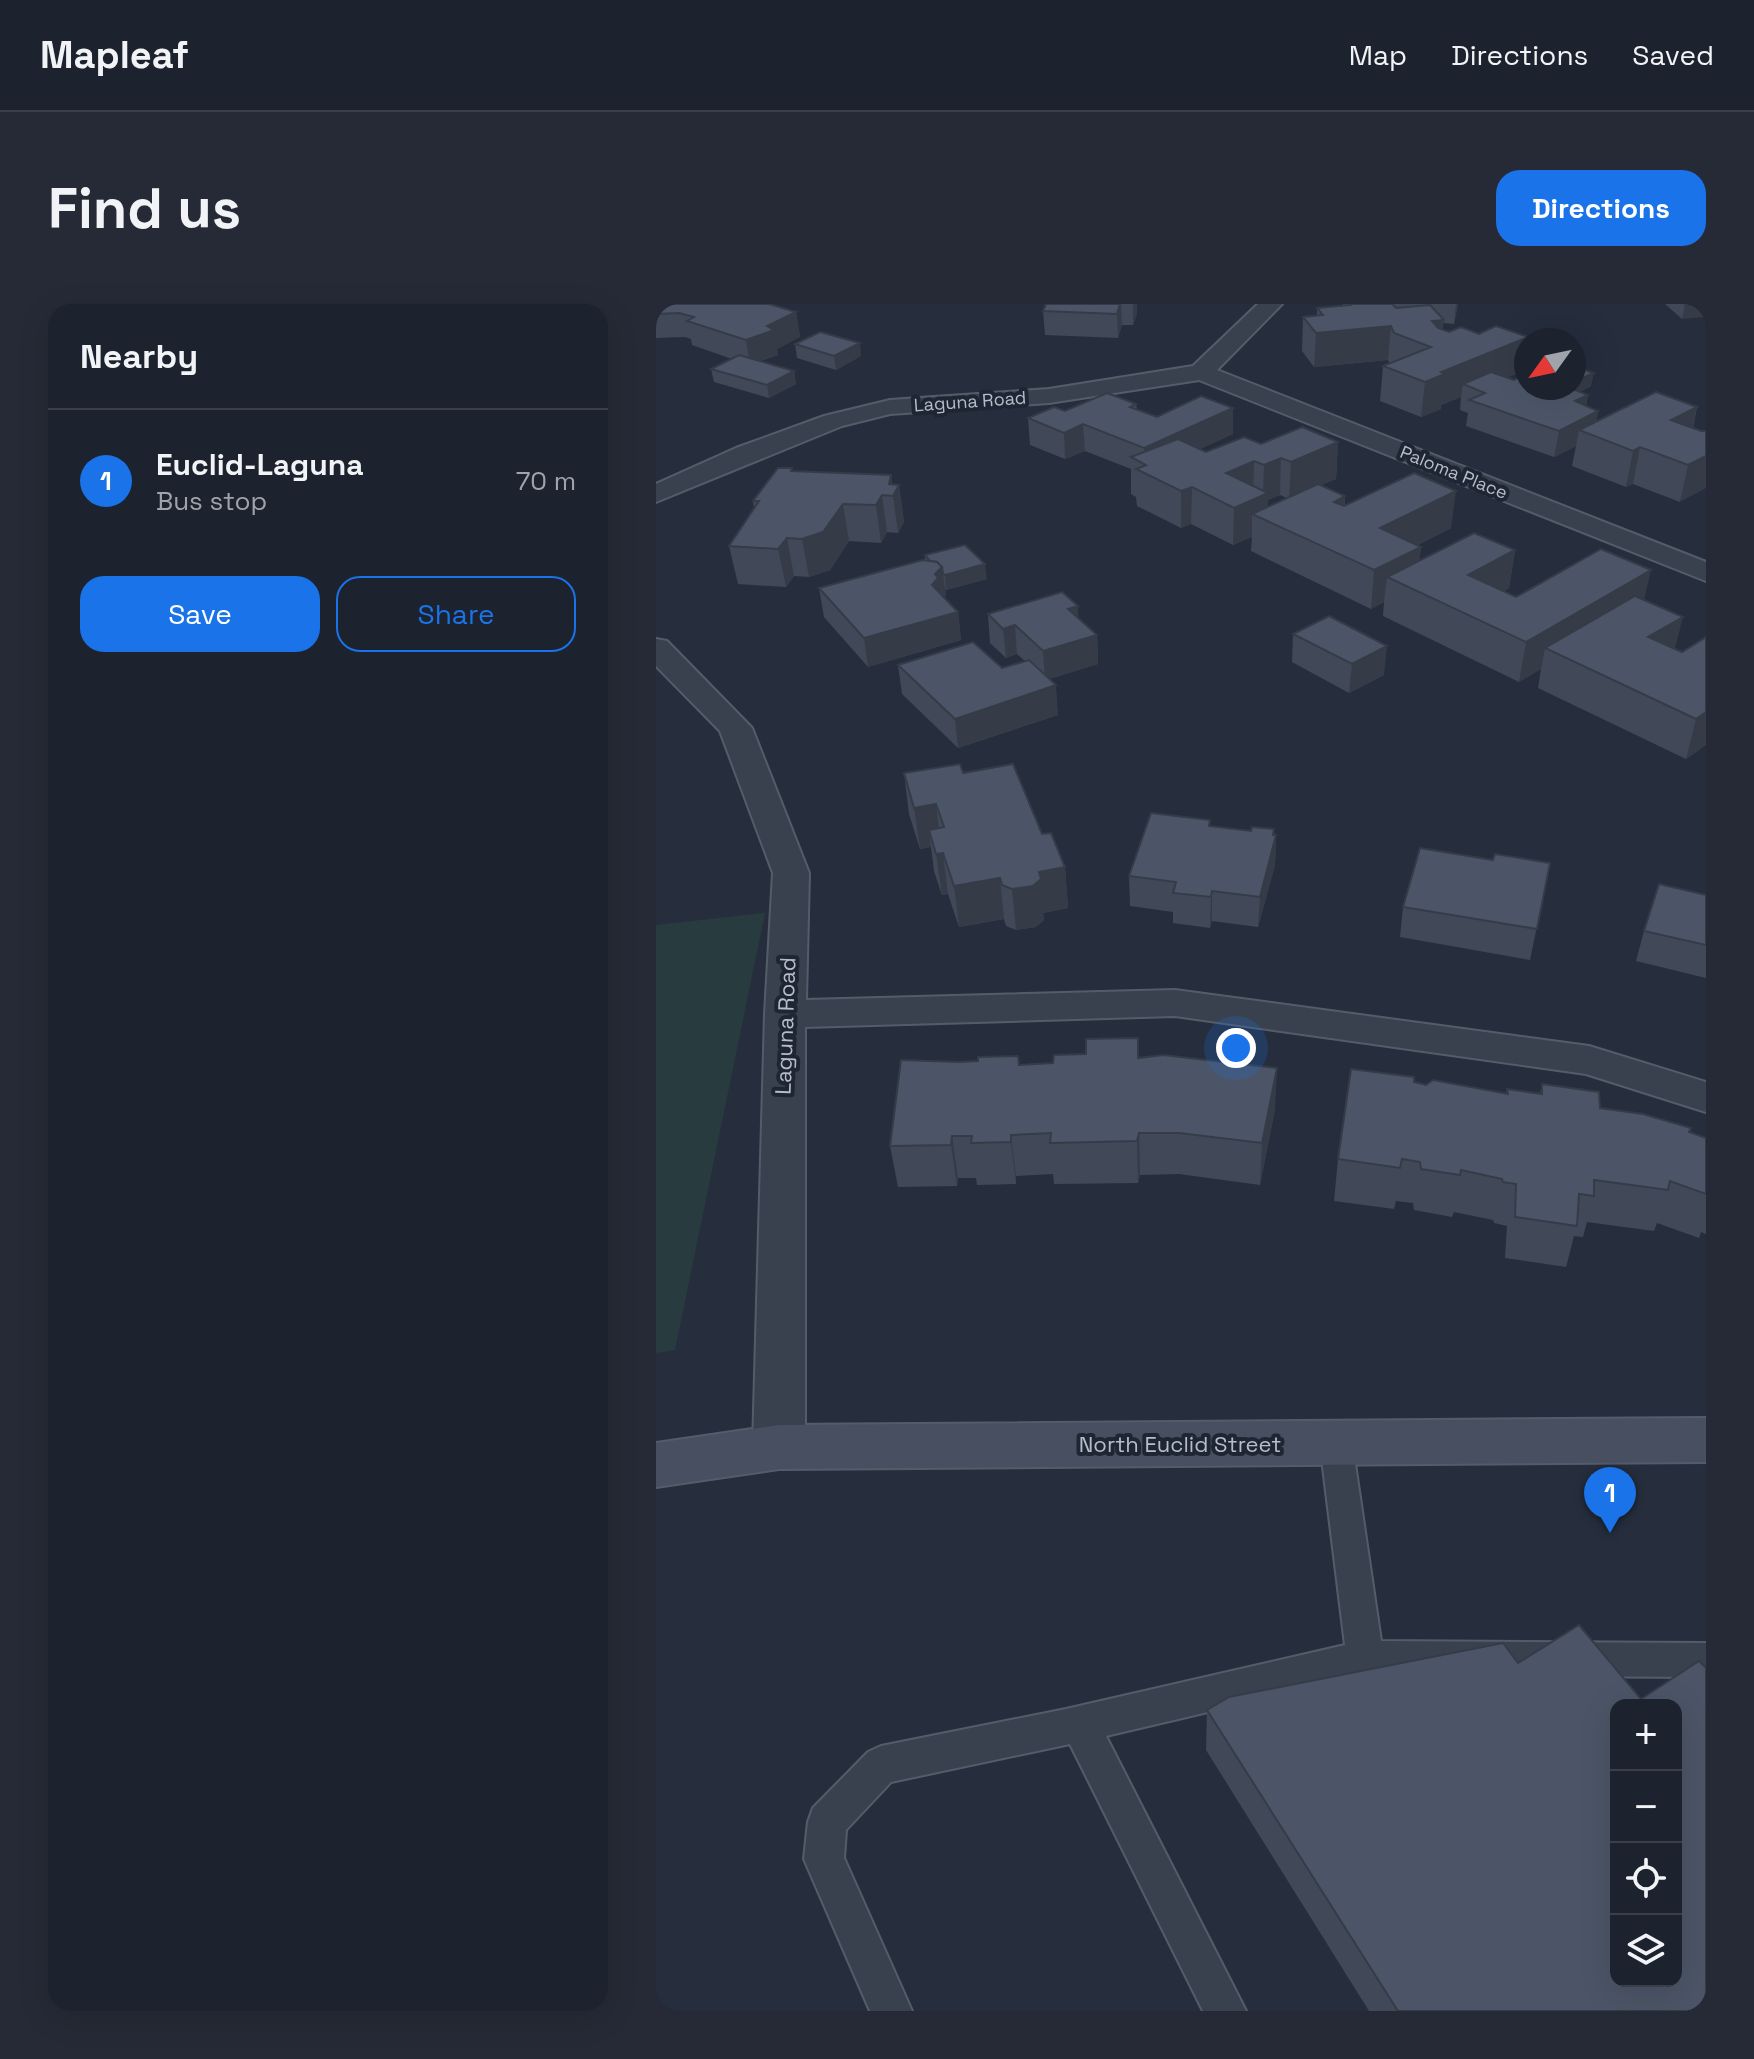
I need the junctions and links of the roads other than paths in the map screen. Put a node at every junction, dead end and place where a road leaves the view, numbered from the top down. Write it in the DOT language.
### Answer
graph roads {
  1 [pos="1271,304"];
  2 [pos="1201,372"];
  3 [pos="656,494"];
  4 [pos="1706,572"];
  5 [pos="656,648"];
  6 [pos="785,1014"];
  7 [pos="1706,1097"];
  8 [pos="1706,1440"];
  9 [pos="1336,1443"];
  10 [pos="779,1447"];
  11 [pos="656,1465"];
  12 [pos="1365,1658"];
  13 [pos="1706,1660"];
  14 [pos="1080,1724"];
  15 [pos="891,2011"];
  16 [pos="1225,2011"];
  1 -- 2 [label="street"];
  2 -- 3 [label="street, Laguna Road"];
  2 -- 4 [label="street, Paloma Place"];
  5 -- 6 [label="street, Laguna Road"];
  6 -- 7 [label="street"];
  6 -- 10 [label="street, Laguna Road"];
  8 -- 9 [label="main road, North Euclid Street"];
  9 -- 10 [label="main road, North Euclid Street"];
  9 -- 12 [label="lane"];
  10 -- 11 [label="main road, North Euclid Street"];
  12 -- 13 [label="lane"];
  12 -- 14 [label="lane"];
  14 -- 15 [label="lane"];
  14 -- 16 [label="lane"];
}
